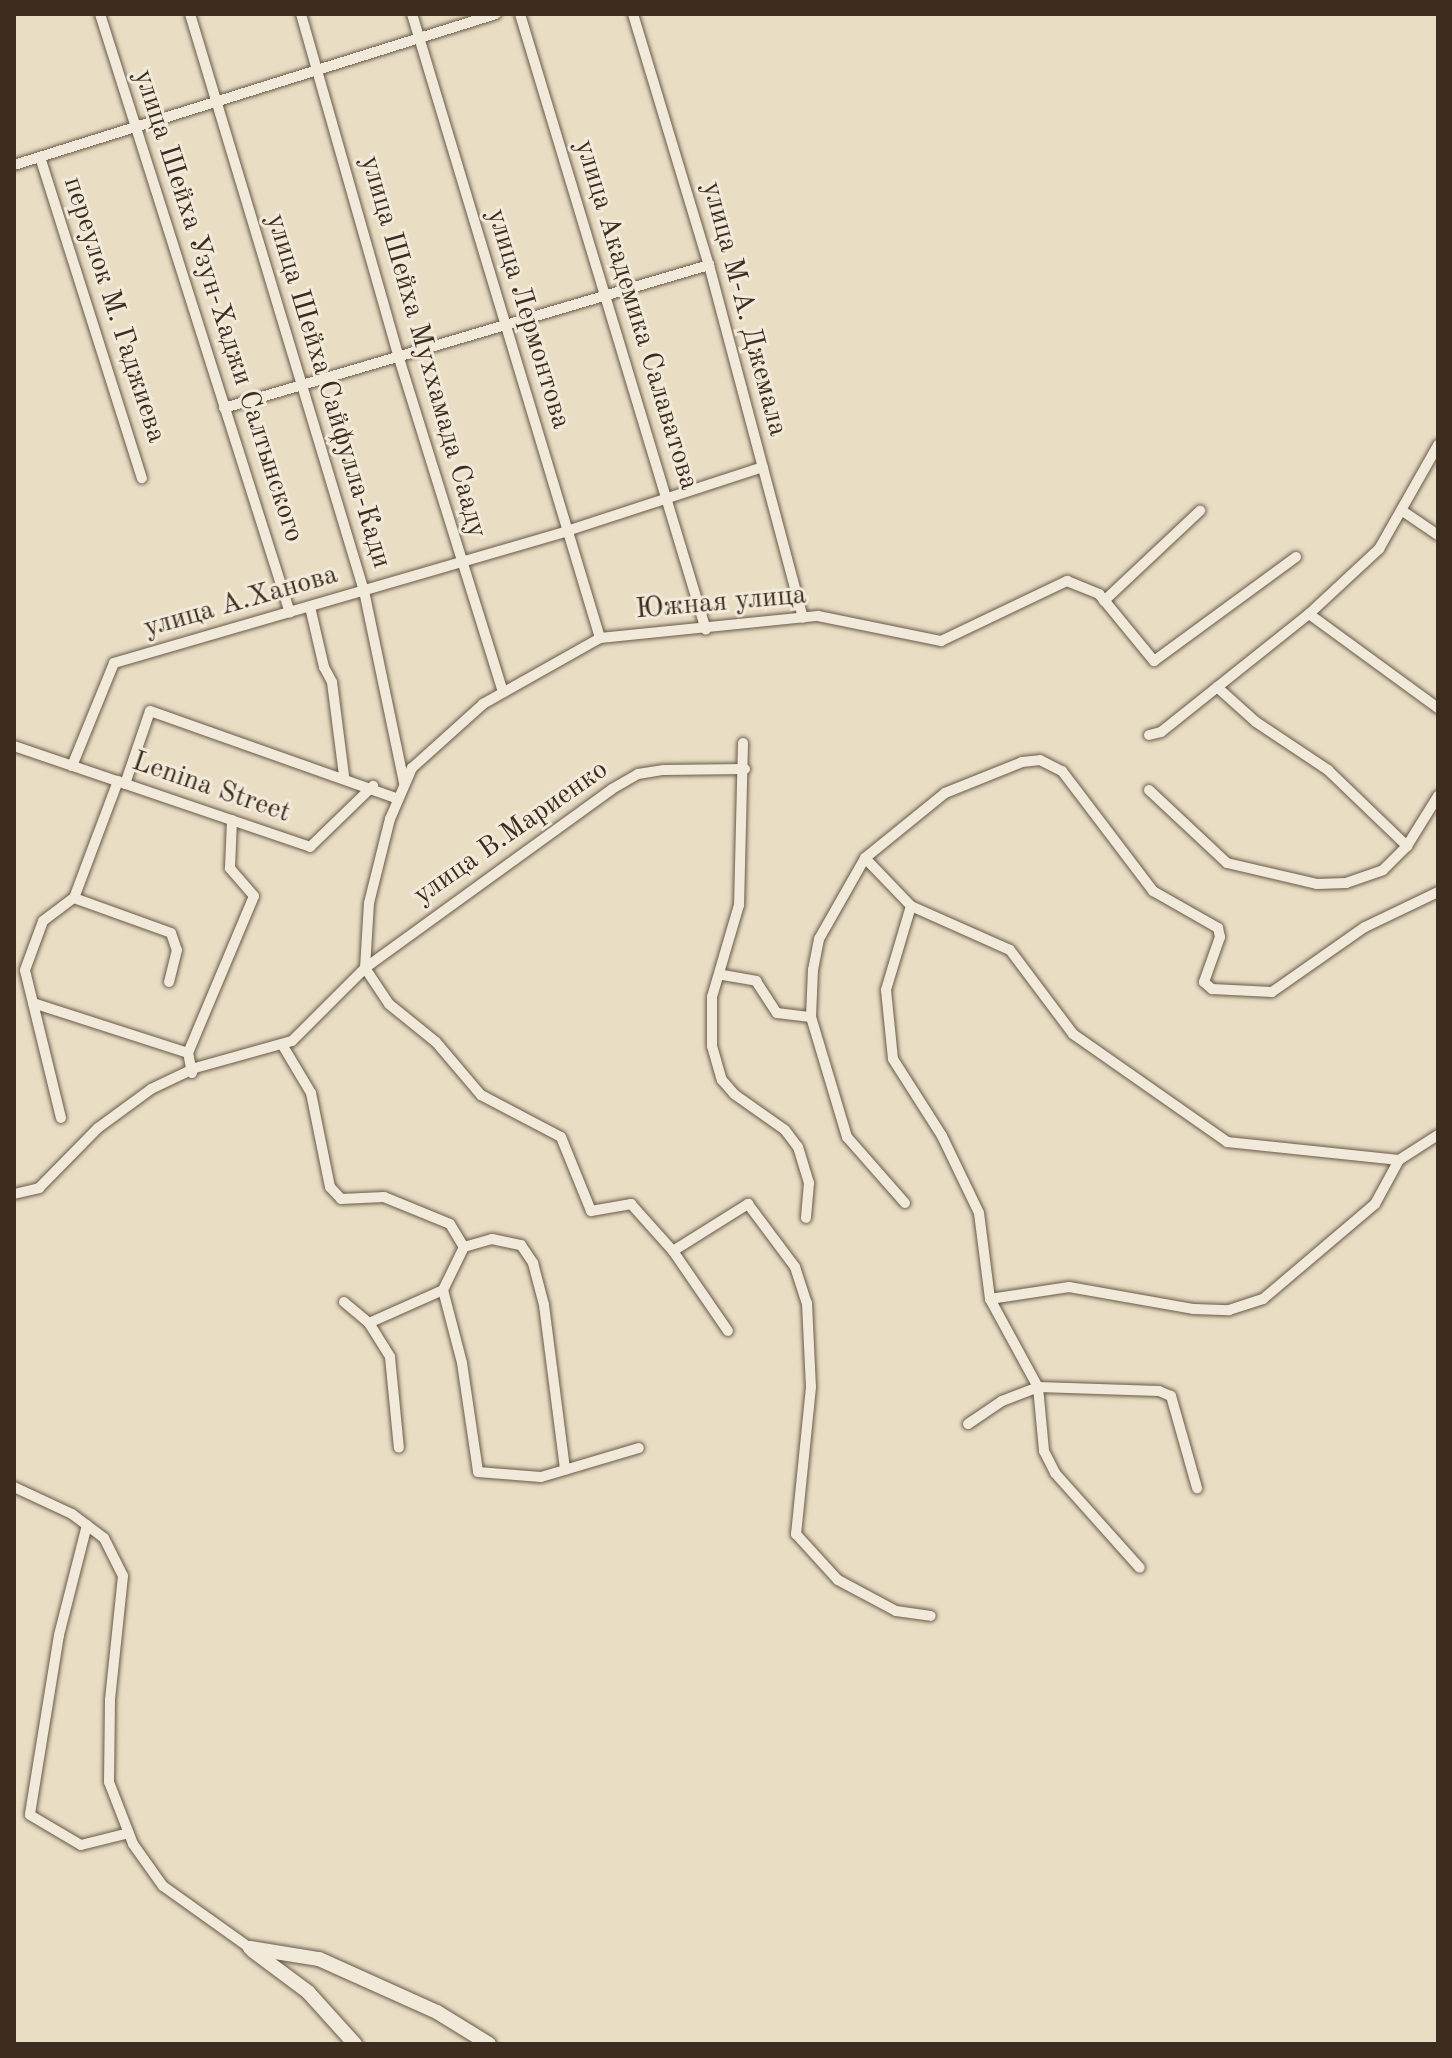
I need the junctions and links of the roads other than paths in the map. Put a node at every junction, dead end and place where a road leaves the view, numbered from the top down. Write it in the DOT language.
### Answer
graph roads {
  1 [pos="100,14"];
  2 [pos="190,14"];
  3 [pos="301,14"];
  4 [pos="412,14"];
  5 [pos="496,14"];
  6 [pos="520,14"];
  7 [pos="633,14"];
  8 [pos="419,39"];
  9 [pos="319,73"];
  10 [pos="215,104"];
  11 [pos="135,129"];
  12 [pos="40,157"];
  13 [pos="14,165"];
  14 [pos="709,265"];
  15 [pos="604,292"];
  16 [pos="504,322"];
  17 [pos="398,355"];
  18 [pos="301,384"];
  19 [pos="224,408"];
  20 [pos="1438,445"];
  21 [pos="763,467"];
  22 [pos="142,478"];
  23 [pos="666,496"];
  24 [pos="1200,511"];
  25 [pos="1404,512"];
  26 [pos="567,531"];
  27 [pos="1438,535"];
  28 [pos="1296,557"];
  29 [pos="462,562"];
  30 [pos="364,591"];
  31 [pos="1104,601"];
  32 [pos="310,607"];
  33 [pos="290,613"];
  34 [pos="1309,614"];
  35 [pos="803,618"];
  36 [pos="706,630"];
  37 [pos="600,638"];
  38 [pos="1217,687"];
  39 [pos="503,692"];
  40 [pos="1438,708"];
  41 [pos="1149,735"];
  42 [pos="743,743"];
  43 [pos="14,746"];
  44 [pos="72,766"];
  45 [pos="745,769"];
  46 [pos="344,776"];
  47 [pos="121,783"];
  48 [pos="404,785"];
  49 [pos="373,786"];
  50 [pos="1149,790"];
  51 [pos="1438,796"];
  52 [pos="398,799"];
  53 [pos="232,820"];
  54 [pos="1407,846"];
  55 [pos="865,858"];
  56 [pos="1438,892"];
  57 [pos="74,898"];
  58 [pos="911,906"];
  59 [pos="365,968"];
  60 [pos="723,975"];
  61 [pos="169,982"];
  62 [pos="33,1003"];
  63 [pos="811,1017"];
  64 [pos="283,1046"];
  65 [pos="188,1053"];
  66 [pos="191,1071"];
  67 [pos="61,1118"];
  68 [pos="1438,1135"];
  69 [pos="1399,1160"];
  70 [pos="14,1194"];
  71 [pos="905,1203"];
  72 [pos="806,1218"];
  73 [pos="464,1247"];
  74 [pos="673,1251"];
  75 [pos="443,1290"];
  76 [pos="990,1299"];
  77 [pos="344,1302"];
  78 [pos="369,1323"];
  79 [pos="728,1331"];
  80 [pos="1038,1387"];
  81 [pos="968,1424"];
  82 [pos="399,1448"];
  83 [pos="639,1448"];
  84 [pos="565,1470"];
  85 [pos="14,1487"];
  86 [pos="1197,1488"];
  87 [pos="87,1525"];
  88 [pos="1140,1568"];
  89 [pos="931,1616"];
  90 [pos="129,1833"];
  91 [pos="250,1948"];
  92 [pos="355,2044"];
  93 [pos="489,2044"];
  1 -- 11 [label="street, улица Шейха Узун-Хаджи Салтынского"];
  2 -- 10 [label="street, улица Шейха Сайфулла-Кади"];
  3 -- 9 [label="street, улица Шейха Муххамада Сааду"];
  4 -- 8 [label="street, улица Лермонтова"];
  5 -- 8 [label="street"];
  6 -- 15 [label="street, улица Академика Салаватова"];
  7 -- 14 [label="street, улица М-А. Джемала"];
  8 -- 9 [label="street"];
  8 -- 16 [label="street, улица Лермонтова"];
  9 -- 10 [label="street"];
  9 -- 17 [label="street, улица Шейха Муххамада Сааду"];
  10 -- 11 [label="street"];
  10 -- 18 [label="street, улица Шейха Сайфулла-Кади"];
  11 -- 12 [label="street"];
  11 -- 19 [label="street, улица Шейха Узун-Хаджи Салтынского"];
  12 -- 13 [label="street"];
  12 -- 22 [label="street, переулок М. Гаджиева"];
  14 -- 15 [label="street"];
  14 -- 21 [label="street, улица М-А. Джемала"];
  15 -- 16 [label="street"];
  15 -- 23 [label="street, улица Академика Салаватова"];
  16 -- 17 [label="street"];
  16 -- 26 [label="street, улица Лермонтова"];
  17 -- 18 [label="street"];
  17 -- 29 [label="street, улица Шейха Муххамада Сааду"];
  18 -- 19 [label="street"];
  18 -- 30 [label="street, улица Шейха Сайфулла-Кади"];
  19 -- 33 [label="street, улица Шейха Узун-Хаджи Салтынского"];
  20 -- 25 [label="street"];
  21 -- 23 [label="street, улица А.Ханова"];
  21 -- 35 [label="street, улица М-А. Джемала"];
  23 -- 26 [label="street, улица А.Ханова"];
  23 -- 36 [label="street, улица Академика Салаватова"];
  24 -- 31 [label="street"];
  25 -- 27 [label="street"];
  25 -- 34 [label="street"];
  26 -- 29 [label="street, улица А.Ханова"];
  26 -- 37 [label="street, улица Лермонтова"];
  28 -- 31 [label="street, Южная улица"];
  29 -- 30 [label="street, улица А.Ханова"];
  29 -- 39 [label="street, улица Шейха Муххамада Сааду"];
  30 -- 32 [label="street, улица А.Ханова"];
  30 -- 48 [label="street, улица Шейха Сайфулла-Кади"];
  31 -- 35 [label="street, Южная улица"];
  32 -- 33 [label="street, улица А.Ханова"];
  32 -- 46 [label="street"];
  33 -- 44 [label="street, улица А.Ханова"];
  34 -- 38 [label="street"];
  34 -- 40 [label="street"];
  35 -- 36 [label="street, Южная улица"];
  36 -- 37 [label="street, Южная улица"];
  37 -- 39 [label="street, Южная улица"];
  38 -- 41 [label="street"];
  38 -- 54 [label="street"];
  39 -- 48 [label="street, Южная улица"];
  42 -- 45 [label="street"];
  43 -- 44 [label="street, Lenina Street"];
  44 -- 47 [label="street, Lenina Street"];
  45 -- 59 [label="street, улица В.Мариенко"];
  45 -- 60 [label="street"];
  46 -- 47 [label="street"];
  46 -- 49 [label="street"];
  47 -- 53 [label="street, Lenina Street"];
  47 -- 57 [label="street"];
  48 -- 52 [label="street, Южная улица"];
  49 -- 52 [label="street"];
  49 -- 53 [label="street, Lenina Street"];
  50 -- 54 [label="street"];
  51 -- 54 [label="street"];
  52 -- 59 [label="street, Южная улица"];
  53 -- 65 [label="street"];
  55 -- 56 [label="street"];
  55 -- 58 [label="street"];
  55 -- 63 [label="street"];
  57 -- 61 [label="street"];
  57 -- 62 [label="street"];
  58 -- 69 [label="street"];
  58 -- 76 [label="street"];
  59 -- 64 [label="street, улица В.Мариенко"];
  59 -- 74 [label="street"];
  60 -- 63 [label="street"];
  60 -- 72 [label="street"];
  62 -- 65 [label="street"];
  62 -- 67 [label="street"];
  63 -- 71 [label="street"];
  64 -- 66 [label="street"];
  64 -- 73 [label="street"];
  65 -- 66 [label="street"];
  66 -- 70 [label="street"];
  68 -- 69 [label="street"];
  69 -- 76 [label="street"];
  73 -- 75 [label="street"];
  73 -- 84 [label="street"];
  74 -- 79 [label="street"];
  74 -- 89 [label="street"];
  75 -- 78 [label="street"];
  75 -- 84 [label="street"];
  76 -- 80 [label="street"];
  77 -- 78 [label="street"];
  78 -- 82 [label="street"];
  80 -- 81 [label="street"];
  80 -- 86 [label="street"];
  80 -- 88 [label="street"];
  83 -- 84 [label="street"];
  85 -- 87 [label="street"];
  87 -- 90 [label="street"];
  87 -- 90 [label="street"];
  90 -- 91 [label="street"];
  91 -- 92 [label="street"];
  91 -- 93 [label="street"];
}
